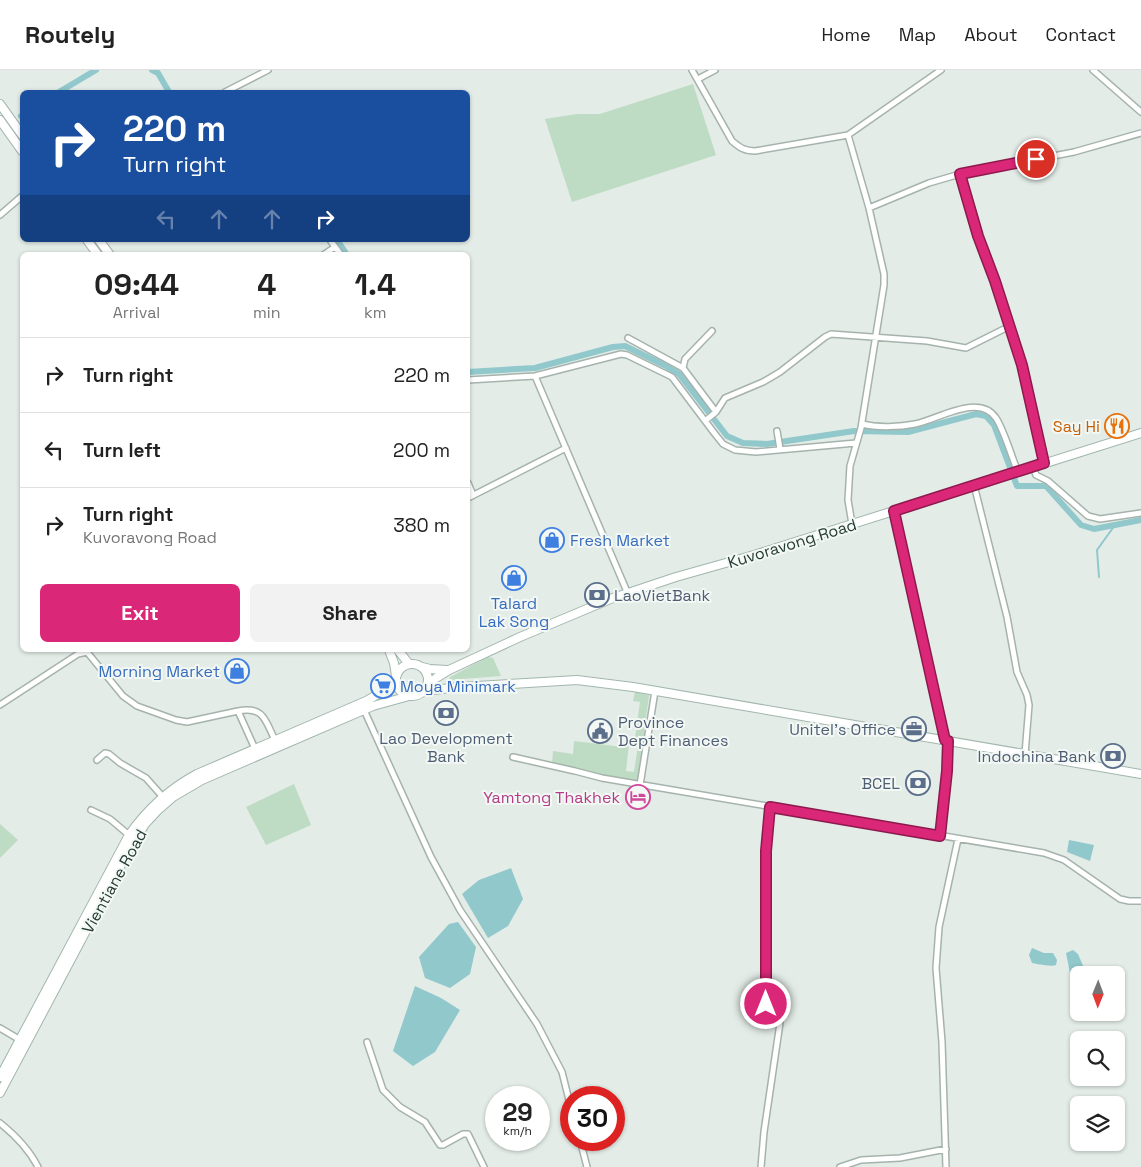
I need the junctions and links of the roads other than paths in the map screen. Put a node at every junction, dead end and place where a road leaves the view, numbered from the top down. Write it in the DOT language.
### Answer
graph roads {
  1 [pos="268,70"];
  2 [pos="692,70"];
  3 [pos="715,70"];
  4 [pos="941,70"];
  5 [pos="1093,70"];
  6 [pos="258,72"];
  7 [pos="698,79"];
  8 [pos="228,90"];
  9 [pos="0,104"];
  10 [pos="1141,112"];
  11 [pos="0,120"];
  12 [pos="20,132"];
  13 [pos="1141,133"];
  14 [pos="848,135"];
  15 [pos="20,148"];
  16 [pos="960,174"];
  17 [pos="20,198"];
  18 [pos="869,208"];
  19 [pos="0,215"];
  20 [pos="331,242"];
  21 [pos="335,247"];
  22 [pos="328,252"];
  23 [pos="339,252"];
  24 [pos="1010,326"];
  25 [pos="712,331"];
  26 [pos="876,336"];
  27 [pos="628,338"];
  28 [pos="683,368"];
  29 [pos="535,376"];
  30 [pos="470,380"];
  31 [pos="716,412"];
  32 [pos="705,421"];
  33 [pos="862,426"];
  34 [pos="777,430"];
  35 [pos="1141,433"];
  36 [pos="856,443"];
  37 [pos="566,448"];
  38 [pos="780,449"];
  39 [pos="1044,463"];
  40 [pos="1033,467"];
  41 [pos="1017,472"];
  42 [pos="974,486"];
  43 [pos="470,497"];
  44 [pos="894,511"];
  45 [pos="1141,513"];
  46 [pos="852,524"];
  47 [pos="628,594"];
  48 [pos="85,652"];
  49 [pos="89,652"];
  50 [pos="390,652"];
  51 [pos="400,652"];
  52 [pos="409,664"];
  53 [pos="422,667"];
  54 [pos="449,670"];
  55 [pos="396,678"];
  56 [pos="425,689"];
  57 [pos="654,691"];
  58 [pos="408,696"];
  59 [pos="0,705"];
  60 [pos="364,710"];
  61 [pos="238,711"];
  62 [pos="275,740"];
  63 [pos="946,741"];
  64 [pos="256,752"];
  65 [pos="1025,754"];
  66 [pos="513,756"];
  67 [pos="97,760"];
  68 [pos="1141,774"];
  69 [pos="640,785"];
  70 [pos="162,796"];
  71 [pos="770,807"];
  72 [pos="92,810"];
  73 [pos="129,835"];
  74 [pos="940,836"];
  75 [pos="958,838"];
  76 [pos="1141,901"];
  77 [pos="0,1028"];
  78 [pos="23,1041"];
  79 [pos="367,1042"];
  80 [pos="0,1077"];
  81 [pos="566,1086"];
  82 [pos="0,1093"];
  83 [pos="0,1123"];
  84 [pos="946,1149"];
  85 [pos="583,1151"];
  86 [pos="38,1167"];
  87 [pos="484,1167"];
  88 [pos="587,1167"];
  89 [pos="761,1167"];
  90 [pos="840,1167"];
  91 [pos="946,1167"];
  1 -- 6 [label="street"];
  2 -- 7 [label="street"];
  3 -- 7 [label="street"];
  4 -- 14 [label="street"];
  5 -- 10 [label="street"];
  6 -- 8 [label="street"];
  7 -- 14 [label="street"];
  9 -- 12 [label="street"];
  11 -- 15 [label="street"];
  13 -- 16 [label="street"];
  14 -- 18 [label="street"];
  16 -- 18 [label="street"];
  16 -- 24 [label="street"];
  17 -- 19 [label="street"];
  18 -- 26 [label="street"];
  20 -- 21 [label="street"];
  21 -- 22 [label="street"];
  21 -- 23 [label="street"];
  24 -- 26 [label="street"];
  24 -- 39 [label="street"];
  25 -- 28 [label="street"];
  26 -- 31 [label="street"];
  26 -- 33 [label="street"];
  27 -- 28 [label="street"];
  28 -- 31 [label="street"];
  29 -- 30 [label="street"];
  29 -- 32 [label="street"];
  29 -- 37 [label="street"];
  31 -- 32 [label="street"];
  32 -- 38 [label="street"];
  33 -- 36 [label="street"];
  33 -- 41 [label="street"];
  34 -- 38 [label="street"];
  35 -- 39 [label="street, Kuvoravong Road"];
  36 -- 38 [label="street"];
  36 -- 46 [label="street"];
  37 -- 43 [label="street"];
  37 -- 47 [label="street"];
  39 -- 40 [label="street, Kuvoravong Road"];
  40 -- 41 [label="street, Kuvoravong Road"];
  40 -- 45 [label="street"];
  41 -- 42 [label="street, Kuvoravong Road"];
  42 -- 44 [label="street, Kuvoravong Road"];
  42 -- 65 [label="street"];
  44 -- 46 [label="street, Kuvoravong Road"];
  44 -- 63 [label="street"];
  46 -- 47 [label="street, Kuvoravong Road"];
  47 -- 54 [label="street, Kuvoravong Road"];
  48 -- 59 [label="street"];
  49 -- 61 [label="street"];
  50 -- 55 [label="street"];
  51 -- 52 [label="street"];
  52 -- 53 [label="street"];
  52 -- 55 [label="street"];
  53 -- 54 [label="street"];
  53 -- 56 [label="street"];
  54 -- 56 [label="street, Kuvoravong Road"];
  55 -- 58 [label="street"];
  55 -- 62 [label="street"];
  56 -- 57 [label="street"];
  56 -- 58 [label="street"];
  57 -- 63 [label="street"];
  57 -- 69 [label="street"];
  58 -- 60 [label="street, Vientiane Road"];
  60 -- 64 [label="street, Vientiane Road"];
  60 -- 81 [label="street"];
  61 -- 62 [label="street"];
  61 -- 64 [label="street"];
  62 -- 64 [label="street"];
  63 -- 65 [label="street"];
  63 -- 74 [label="street"];
  64 -- 70 [label="street"];
  64 -- 78 [label="street, Vientiane Road"];
  65 -- 68 [label="street"];
  66 -- 69 [label="street"];
  67 -- 70 [label="street"];
  69 -- 71 [label="street"];
  70 -- 73 [label="street"];
  71 -- 74 [label="street"];
  71 -- 89 [label="street"];
  72 -- 73 [label="street"];
  73 -- 78 [label="street"];
  74 -- 75 [label="street"];
  75 -- 76 [label="street"];
  75 -- 84 [label="street"];
  77 -- 78 [label="street"];
  78 -- 80 [label="street"];
  78 -- 82 [label="street, Vientiane Road"];
  79 -- 87 [label="street"];
  83 -- 86 [label="street"];
  84 -- 90 [label="street"];
  84 -- 91 [label="street"];
  85 -- 88 [label="street"];
}
